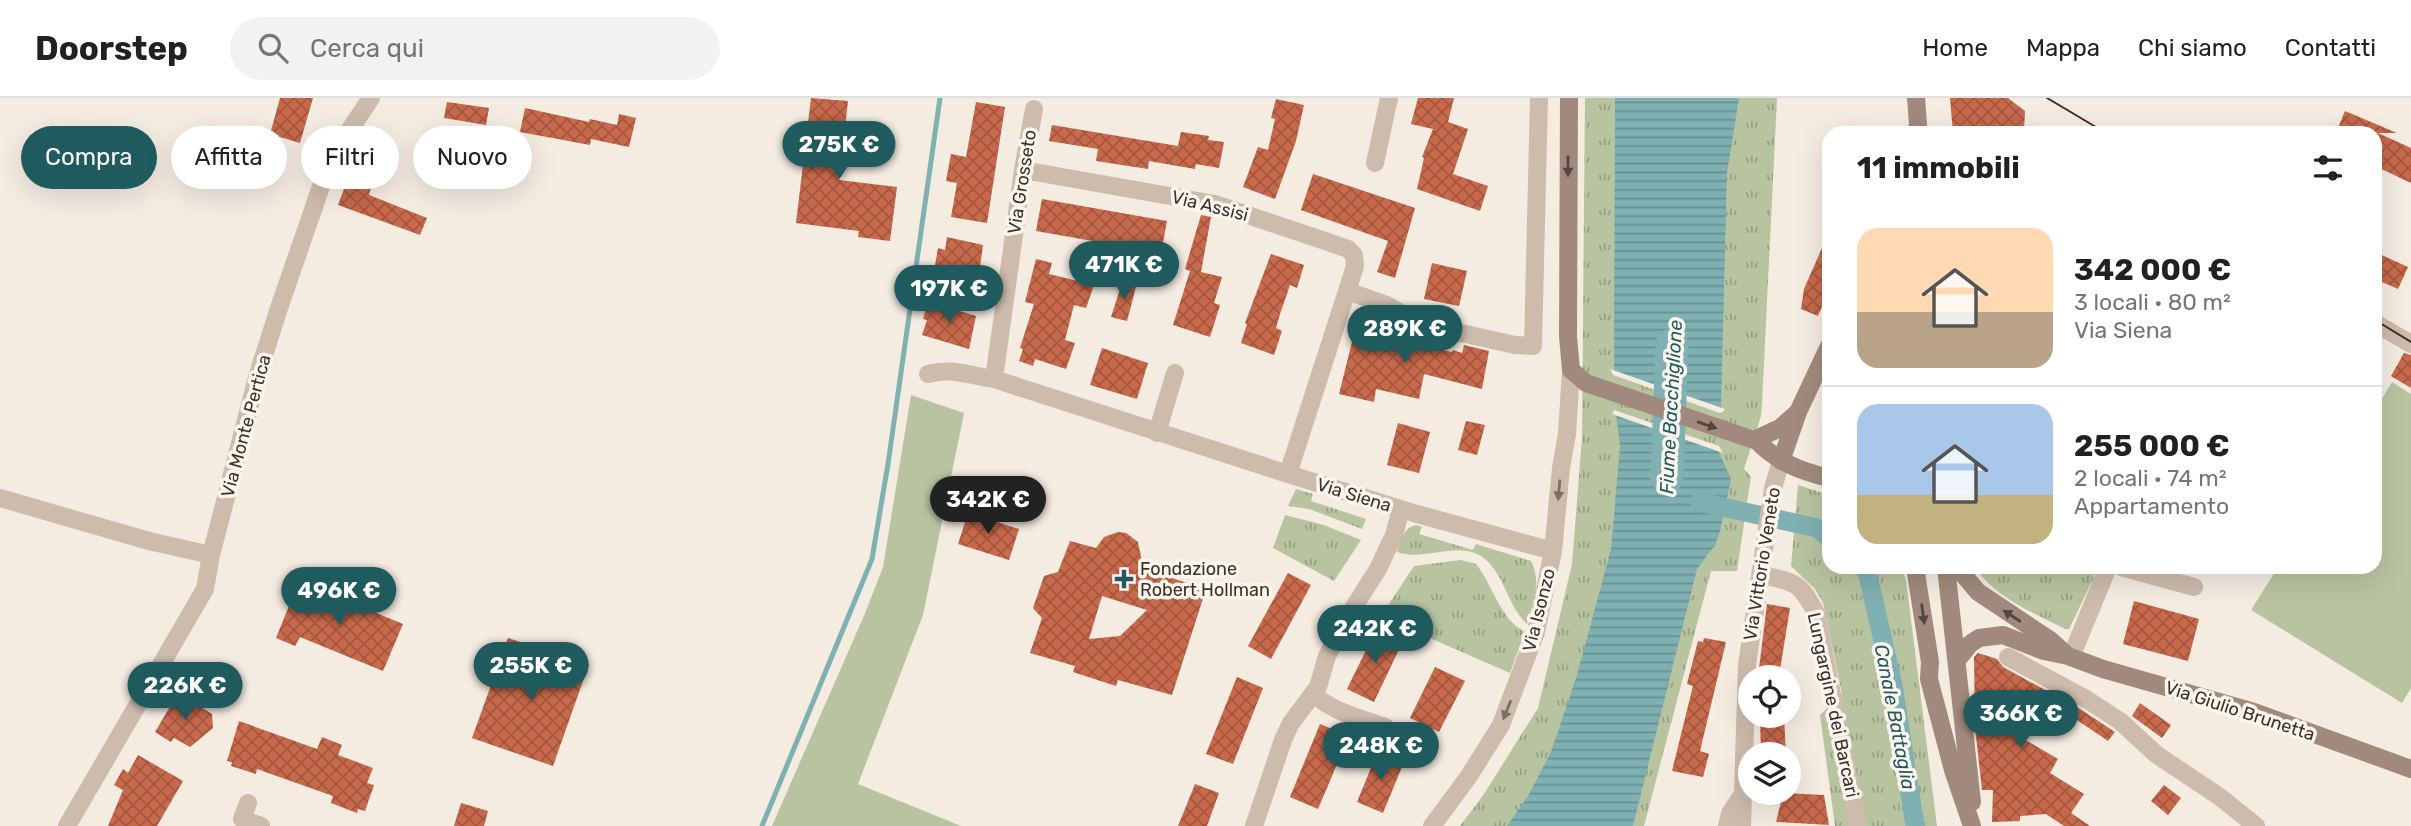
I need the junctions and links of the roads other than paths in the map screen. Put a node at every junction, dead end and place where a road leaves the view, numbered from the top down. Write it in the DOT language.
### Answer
graph roads {
  1 [pos="371,98"];
  2 [pos="1389,98"];
  3 [pos="1539,98"];
  4 [pos="1569,98"];
  5 [pos="1916,98"];
  6 [pos="1034,109"];
  7 [pos="1918,126"];
  8 [pos="1375,163"];
  9 [pos="1023,170"];
  10 [pos="1347,291"];
  11 [pos="2382,327"];
  12 [pos="2411,344"];
  13 [pos="1822,361"];
  14 [pos="1175,373"];
  15 [pos="928,374"];
  16 [pos="1574,374"];
  17 [pos="994,379"];
  18 [pos="1798,412"];
  19 [pos="1157,433"];
  20 [pos="1748,438"];
  21 [pos="1781,461"];
  22 [pos="1288,474"];
  23 [pos="1822,476"];
  24 [pos="0,498"];
  25 [pos="1401,509"];
  26 [pos="1553,551"];
  27 [pos="211,555"];
  28 [pos="1762,567"];
  29 [pos="1916,574"];
  30 [pos="1947,574"];
  31 [pos="1964,574"];
  32 [pos="2105,574"];
  33 [pos="2147,574"];
  34 [pos="2194,587"];
  35 [pos="2069,656"];
  36 [pos="2008,657"];
  37 [pos="1930,662"];
  38 [pos="1957,665"];
  39 [pos="1314,694"];
  40 [pos="1385,727"];
  41 [pos="1744,742"];
  42 [pos="2411,769"];
  43 [pos="1738,802"];
  44 [pos="248,803"];
  45 [pos="1744,805"];
  46 [pos="67,826"];
  47 [pos="261,826"];
  48 [pos="1254,826"];
  49 [pos="1432,826"];
  50 [pos="1727,826"];
  51 [pos="1742,826"];
  52 [pos="1858,826"];
  53 [pos="1973,826"];
  54 [pos="2256,826"];
  1 -- 27 [label="street, Via Monte Pertica"];
  2 -- 8 [label="street"];
  3 -- 10 [label="street"];
  4 -- 16 [label="main road, Via Isonzo, one-way"];
  5 -- 7 [label="main road"];
  6 -- 9 [label="street, Via Grosseto"];
  9 -- 10 [label="street, Via Assisi"];
  9 -- 17 [label="street, Via Grosseto"];
  10 -- 22 [label="street, Via Assisi"];
  11 -- 12 [label="street"];
  13 -- 18 [label="main road, Via Vittorio Veneto"];
  14 -- 19 [label="street"];
  15 -- 17 [label="street, Via Siena"];
  16 -- 20 [label="main road, one-way"];
  16 -- 26 [label="street, Via Isonzo, one-way"];
  17 -- 19 [label="street, Via Siena"];
  18 -- 20 [label="main road"];
  18 -- 21 [label="main road, Via Vittorio Veneto"];
  19 -- 22 [label="street, Via Siena"];
  20 -- 21 [label="main road"];
  21 -- 23 [label="main road"];
  21 -- 28 [label="street, Via Vittorio Veneto"];
  22 -- 25 [label="street, Via Siena"];
  24 -- 27 [label="street"];
  25 -- 26 [label="street, Via Siena"];
  25 -- 39 [label="street"];
  26 -- 49 [label="street, Via Isonzo, one-way"];
  27 -- 46 [label="street, Via Monte Pertica"];
  28 -- 41 [label="street, Via Vittorio Veneto"];
  28 -- 52 [label="street, Lungargine dei Barcari"];
  29 -- 37 [label="main road, one-way"];
  30 -- 38 [label="main road"];
  35 -- 31 [label="main road, Via Giulio Brunetta, one-way"];
  32 -- 35 [label="street"];
  33 -- 34 [label="street"];
  35 -- 38 [label="main road, Via Giulio Brunetta"];
  35 -- 42 [label="main road, Via Giulio Brunetta"];
  36 -- 54 [label="street"];
  37 -- 38 [label="main road"];
  37 -- 53 [label="main road"];
  38 -- 53 [label="main road"];
  39 -- 40 [label="street"];
  39 -- 48 [label="street"];
  43 -- 50 [label="street"];
  44 -- 47 [label="street"];
  45 -- 51 [label="street, Via Vittorio Veneto"];
}
